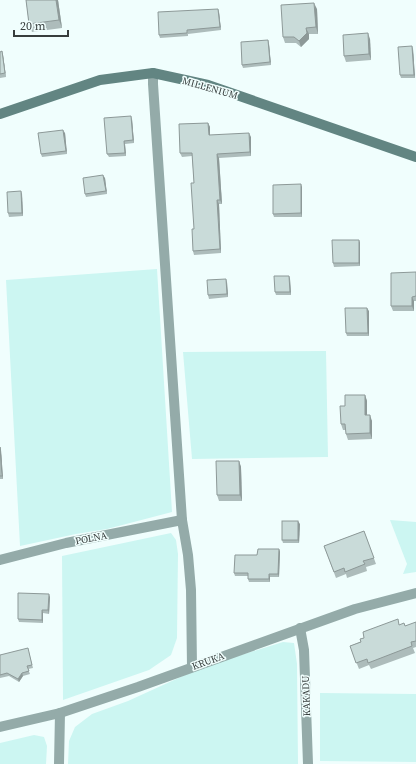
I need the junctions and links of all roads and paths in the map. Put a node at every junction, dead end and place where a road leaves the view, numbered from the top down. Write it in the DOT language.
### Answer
graph roads {
  1 [pos="153,73"];
  2 [pos="0,114"];
  3 [pos="416,157"];
  4 [pos="182,520"];
  5 [pos="0,560"];
  6 [pos="416,593"];
  7 [pos="300,628"];
  8 [pos="192,667"];
  9 [pos="60,713"];
  10 [pos="0,727"];
  11 [pos="59,764"];
  12 [pos="308,764"];
  1 -- 2 [label="street, MILLENIUM"];
  1 -- 3 [label="street, MILLENIUM"];
  1 -- 4 [label="street"];
  4 -- 5 [label="street, POLNA"];
  4 -- 8 [label="street"];
  6 -- 7 [label="street, KRUKA"];
  7 -- 8 [label="street, KRUKA"];
  7 -- 12 [label="street, KAKADU"];
  8 -- 9 [label="street, KRUKA"];
  9 -- 10 [label="street, KRUKA"];
  9 -- 11 [label="street"];
}
